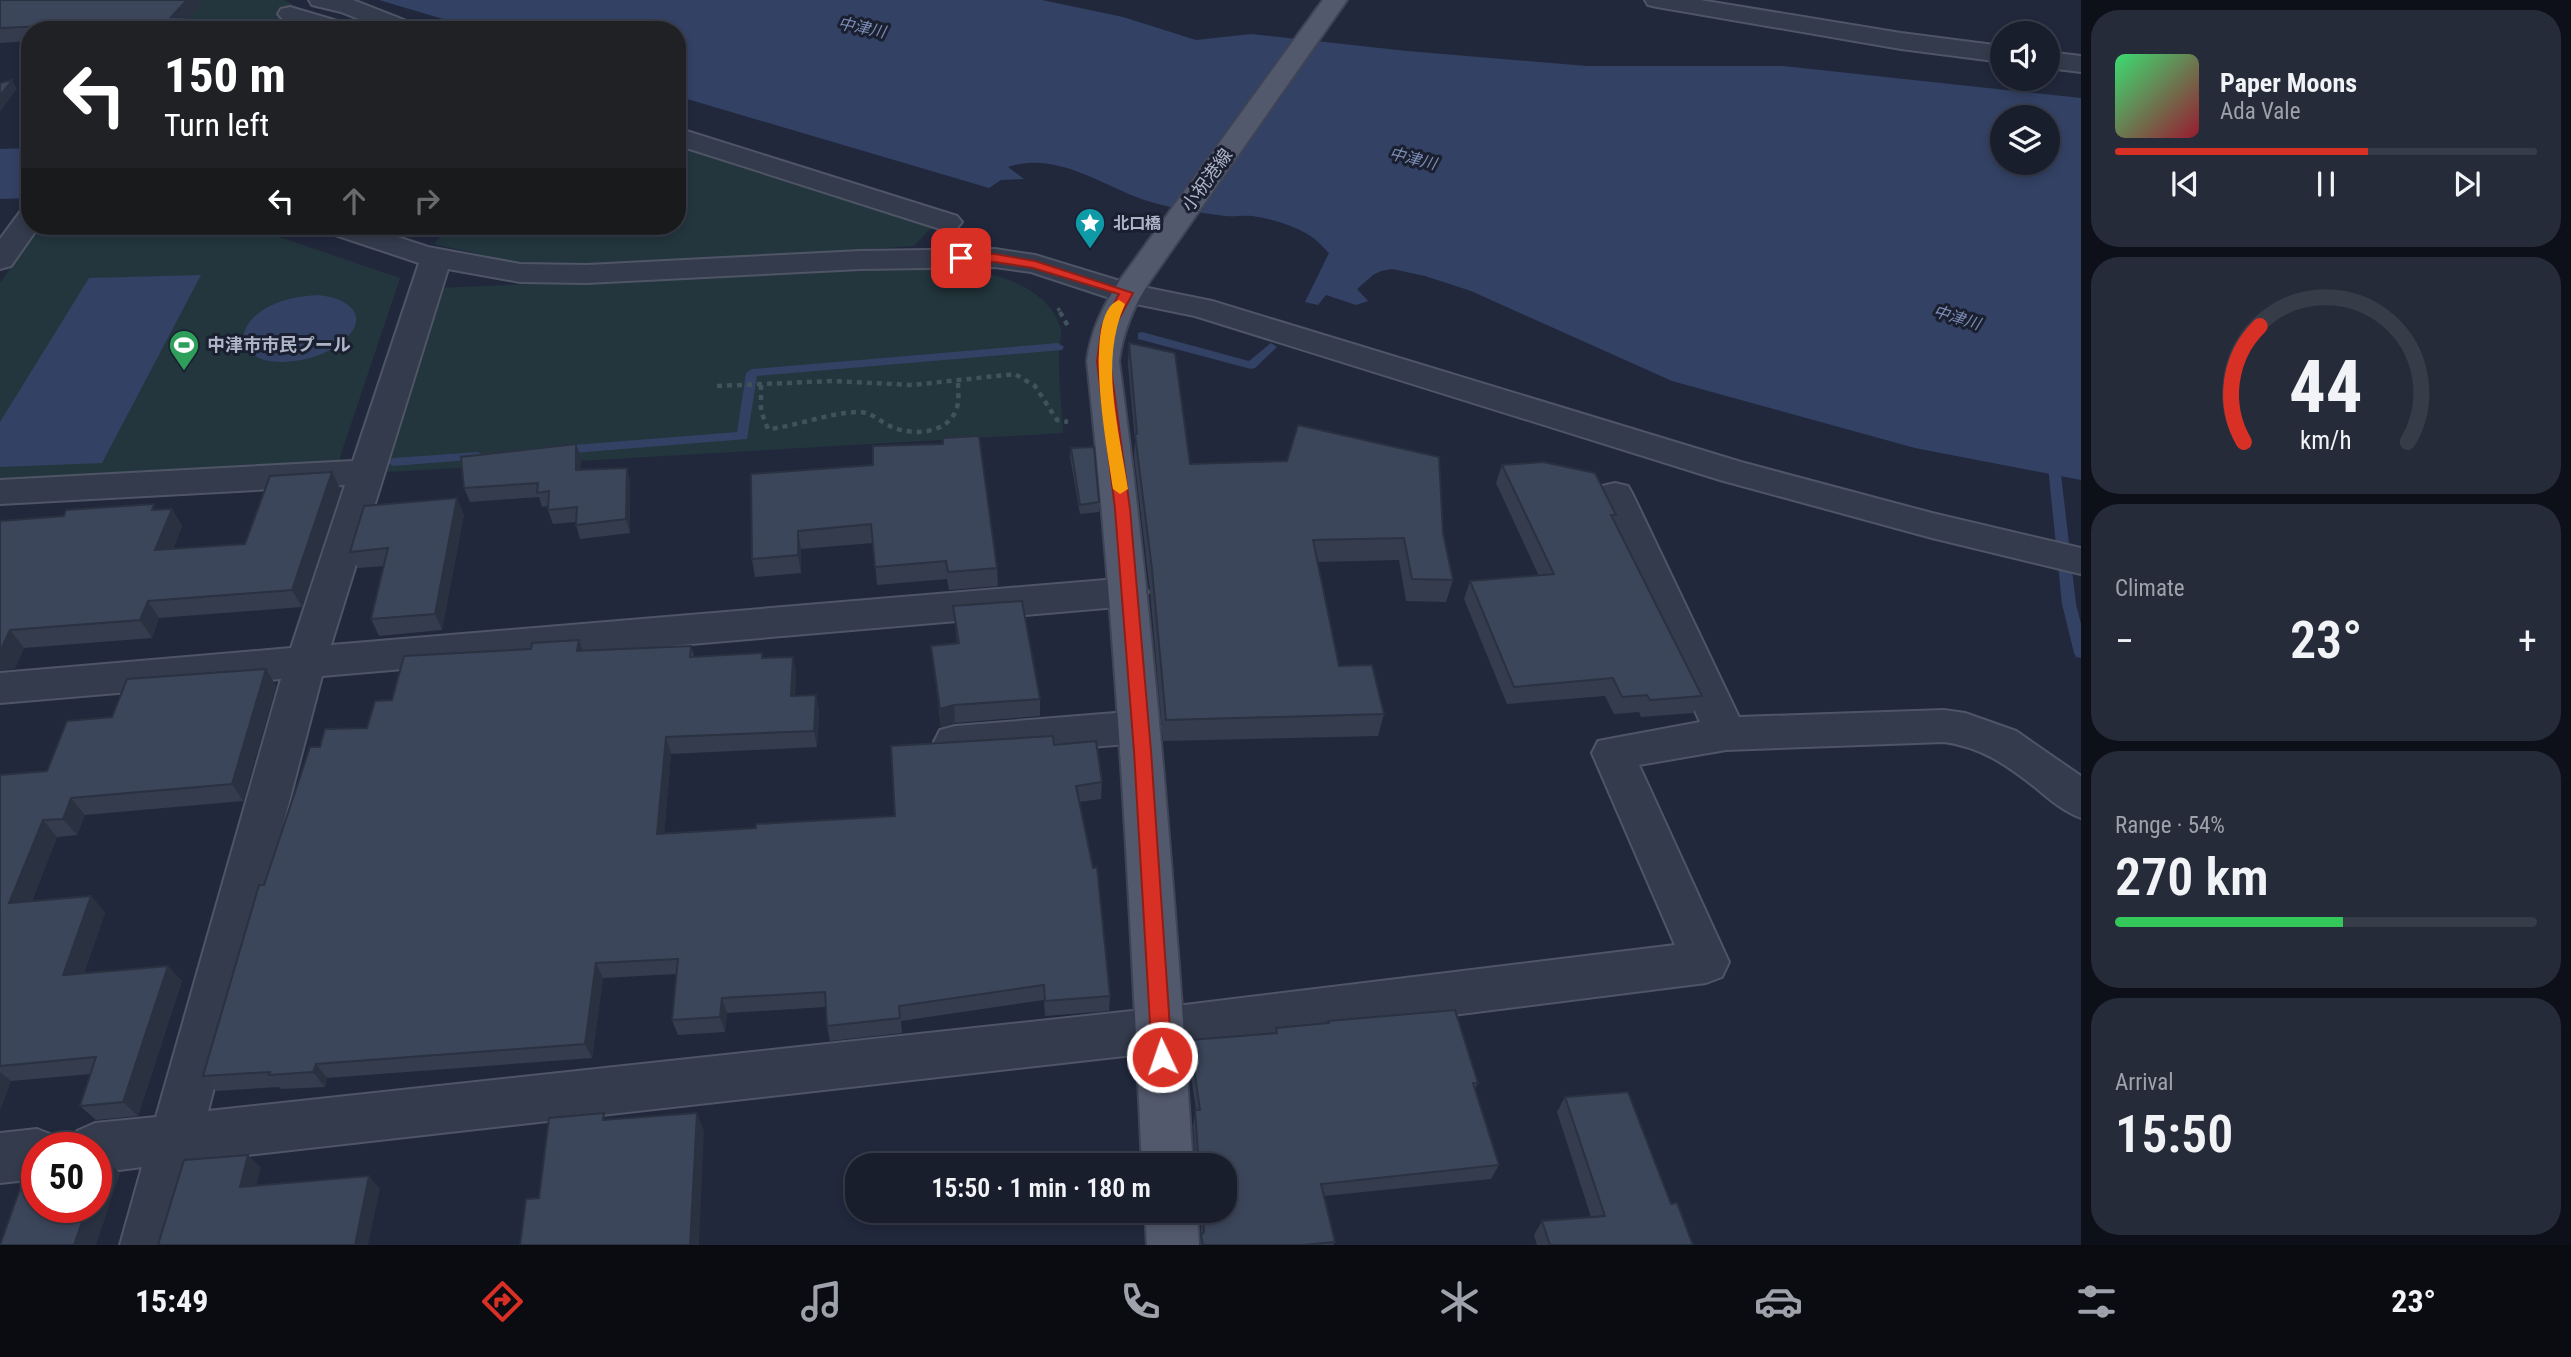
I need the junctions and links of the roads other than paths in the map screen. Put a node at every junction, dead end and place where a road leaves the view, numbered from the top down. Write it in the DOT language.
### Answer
graph roads {
  1 [pos="321,0"];
  2 [pos="1335,0"];
  3 [pos="1657,0"];
  4 [pos="289,13"];
  5 [pos="314,21"];
  6 [pos="386,21"];
  7 [pos="1990,52"];
  8 [pos="2060,61"];
  9 [pos="2081,64"];
  10 [pos="686,139"];
  11 [pos="21,212"];
  12 [pos="0,213"];
  13 [pos="947,222"];
  14 [pos="21,231"];
  15 [pos="363,235"];
  16 [pos="436,259"];
  17 [pos="0,260"];
  18 [pos="1131,286"];
  19 [pos="368,472"];
  20 [pos="0,492"];
  21 [pos="1615,495"];
  22 [pos="2081,561"];
  23 [pos="1129,593"];
  24 [pos="306,661"];
  25 [pos="0,688"];
  26 [pos="1140,727"];
  27 [pos="1726,734"];
  28 [pos="956,742"];
  29 [pos="2081,800"];
  30 [pos="1160,1030"];
  31 [pos="176,1139"];
  32 [pos="112,1146"];
  33 [pos="1167,1153"];
  34 [pos="21,1156"];
  35 [pos="0,1158"];
  36 [pos="1172,1223"];
  37 [pos="146,1245"];
  38 [pos="1173,1245"];
  1 -- 6 [label="street"];
  2 -- 18 [label="main road, 小祝港線"];
  3 -- 7 [label="street"];
  4 -- 5 [label="street"];
  8 -- 9 [label="street"];
  10 -- 13 [label="street"];
  11 -- 12 [label="street"];
  14 -- 17 [label="street"];
  15 -- 16 [label="street"];
  16 -- 18 [label="street"];
  16 -- 19 [label="street"];
  18 -- 22 [label="street"];
  18 -- 23 [label="main road, 小祝港線"];
  19 -- 20 [label="street"];
  19 -- 24 [label="street"];
  21 -- 27 [label="street"];
  23 -- 24 [label="street"];
  23 -- 26 [label="main road, 小祝港線"];
  24 -- 25 [label="street"];
  24 -- 31 [label="street"];
  26 -- 28 [label="street"];
  26 -- 30 [label="main road, 小祝港線"];
  27 -- 29 [label="street"];
  27 -- 30 [label="street"];
  30 -- 31 [label="street"];
  30 -- 33 [label="main road, 小祝港線"];
  31 -- 32 [label="street"];
  31 -- 37 [label="street"];
  34 -- 35 [label="street"];
  36 -- 38 [label="main road"];
}
